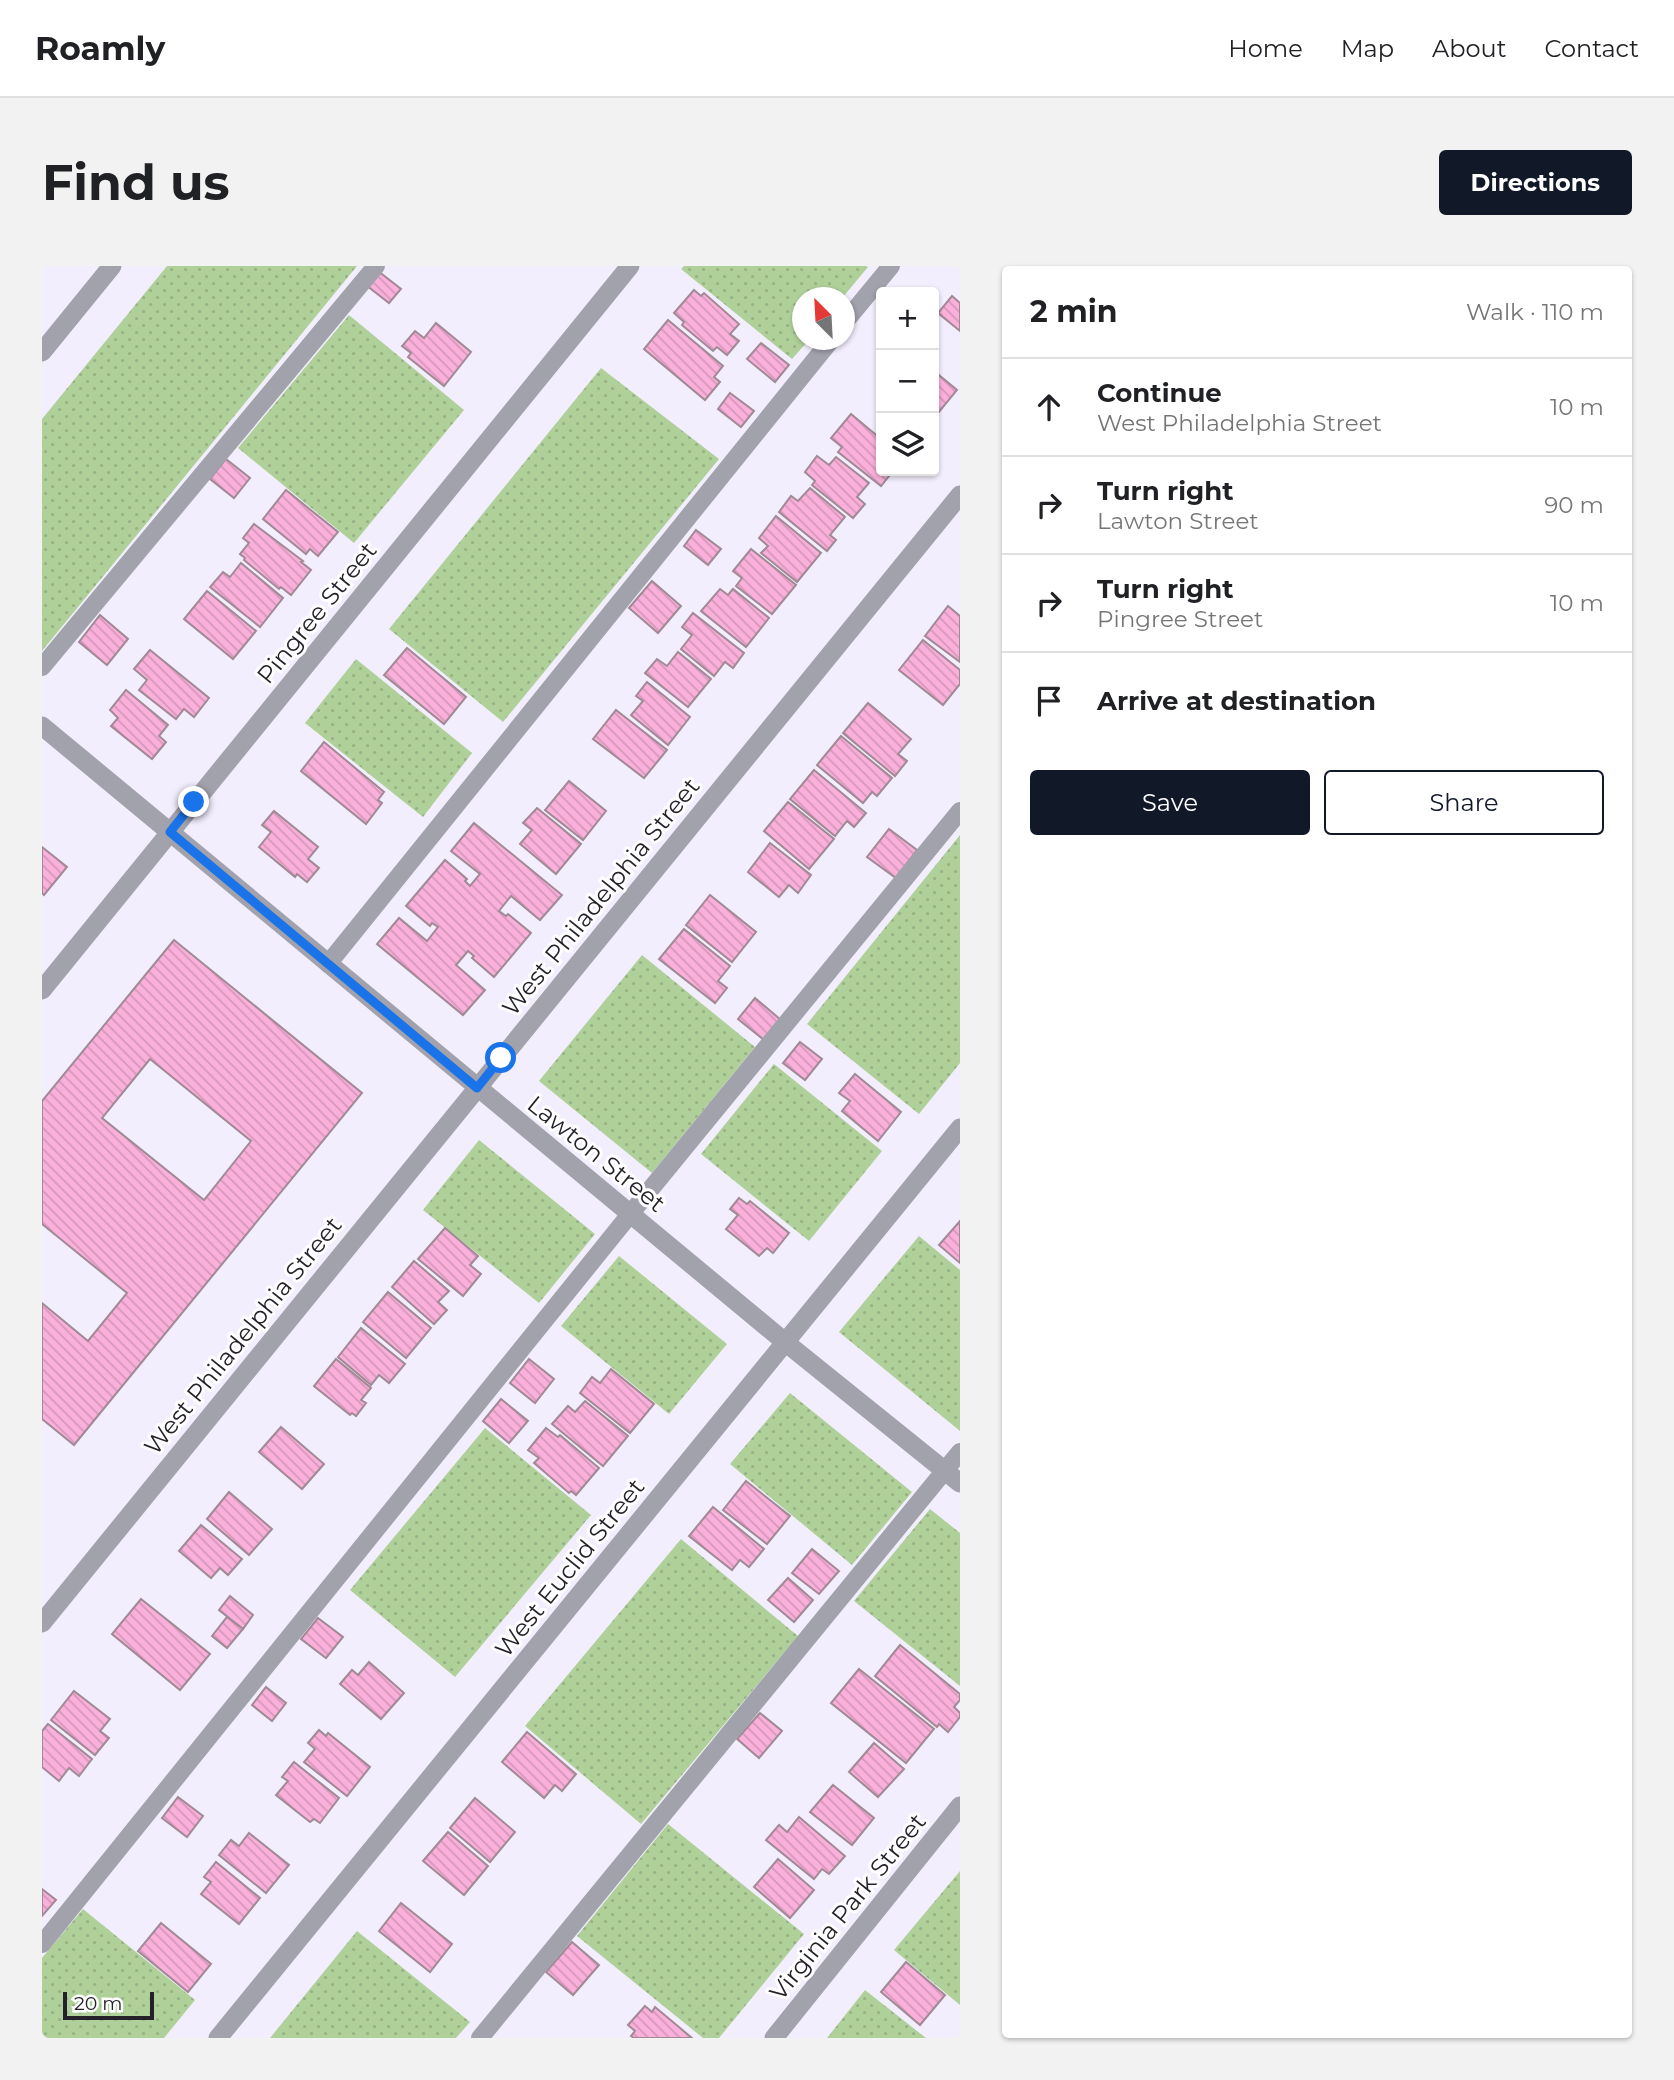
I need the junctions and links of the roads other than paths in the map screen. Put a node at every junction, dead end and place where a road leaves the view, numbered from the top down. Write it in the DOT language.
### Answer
graph roads {
  1 [pos="112,266"];
  2 [pos="376,266"];
  3 [pos="630,266"];
  4 [pos="891,266"];
  5 [pos="855,311"];
  6 [pos="823,350"];
  7 [pos="42,352"];
  8 [pos="960,495"];
  9 [pos="42,667"];
  10 [pos="42,726"];
  11 [pos="960,811"];
  12 [pos="170,832"];
  13 [pos="328,964"];
  14 [pos="42,990"];
  15 [pos="477,1088"];
  16 [pos="960,1128"];
  17 [pos="631,1213"];
  18 [pos="785,1342"];
  19 [pos="960,1452"];
  20 [pos="952,1477"];
  21 [pos="42,1623"];
  22 [pos="960,1806"];
  23 [pos="42,1944"];
  24 [pos="218,2038"];
  25 [pos="480,2038"];
  26 [pos="774,2038"];
  1 -- 7 [label="street"];
  2 -- 9 [label="lane"];
  3 -- 12 [label="street, Pingree Street"];
  4 -- 5 [label="lane"];
  6 -- 13 [label="lane"];
  8 -- 15 [label="street, West Philadelphia Street"];
  10 -- 12 [label="street, Lawton Street"];
  11 -- 17 [label="lane"];
  12 -- 13 [label="street, Lawton Street"];
  12 -- 14 [label="street, Pingree Street"];
  13 -- 15 [label="street, Lawton Street"];
  15 -- 17 [label="street, Lawton Street"];
  15 -- 21 [label="street, West Philadelphia Street"];
  16 -- 18 [label="street, West Euclid Street"];
  17 -- 18 [label="street, Lawton Street"];
  17 -- 23 [label="lane"];
  18 -- 20 [label="street, Lawton Street"];
  18 -- 24 [label="street, West Euclid Street"];
  19 -- 20 [label="lane"];
  20 -- 25 [label="lane"];
  22 -- 26 [label="street, Virginia Park Street"];
}
